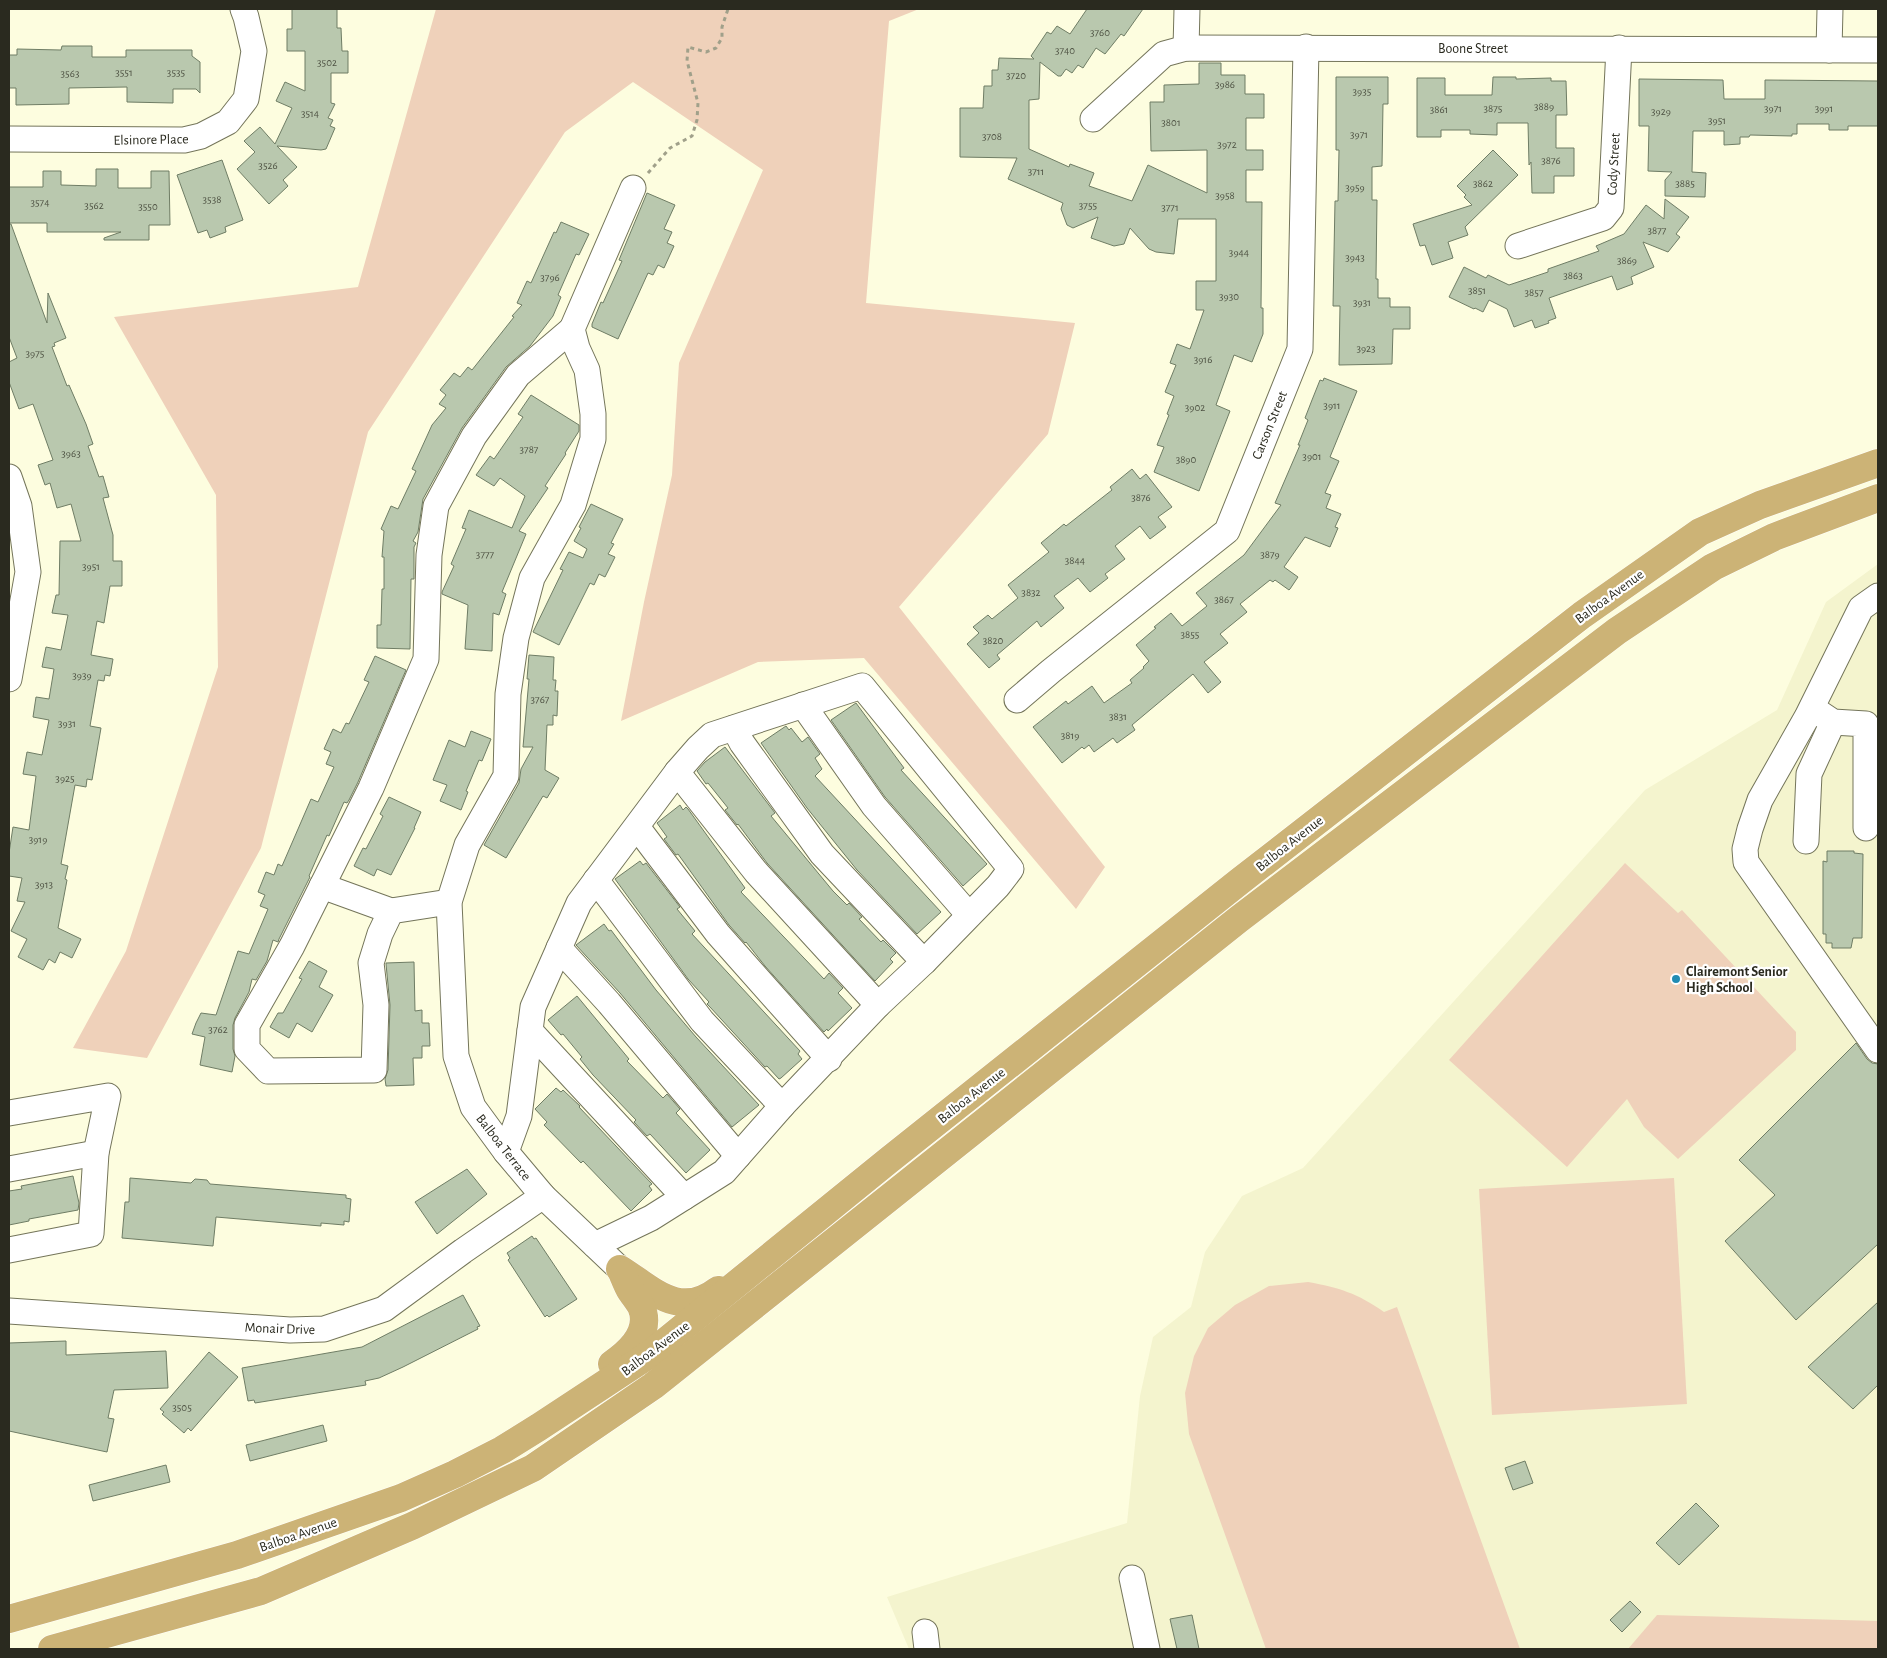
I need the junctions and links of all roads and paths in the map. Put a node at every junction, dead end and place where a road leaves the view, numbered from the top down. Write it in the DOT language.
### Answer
graph roads {
  1 [pos="243,9"];
  2 [pos="728,9"];
  3 [pos="1187,9"];
  4 [pos="1830,9"];
  5 [pos="1186,48"];
  6 [pos="1306,48"];
  7 [pos="1619,48"];
  8 [pos="1829,50"];
  9 [pos="1878,50"];
  10 [pos="1093,120"];
  11 [pos="9,139"];
  12 [pos="633,188"];
  13 [pos="1518,246"];
  14 [pos="572,329"];
  15 [pos="1878,462"];
  16 [pos="9,477"];
  17 [pos="1878,498"];
  18 [pos="1878,596"];
  19 [pos="9,679"];
  20 [pos="1017,700"];
  21 [pos="803,705"];
  22 [pos="1812,708"];
  23 [pos="1833,722"];
  24 [pos="734,728"];
  25 [pos="677,772"];
  26 [pos="637,827"];
  27 [pos="1866,828"];
  28 [pos="1806,841"];
  29 [pos="596,880"];
  30 [pos="322,886"];
  31 [pos="449,902"];
  32 [pos="391,911"];
  33 [pos="969,915"];
  34 [pos="559,948"];
  35 [pos="924,962"];
  36 [pos="878,1005"];
  37 [pos="530,1031"];
  38 [pos="1878,1050"];
  39 [pos="829,1059"];
  40 [pos="782,1106"];
  41 [pos="9,1113"];
  42 [pos="96,1152"];
  43 [pos="506,1152"];
  44 [pos="738,1156"];
  45 [pos="9,1169"];
  46 [pos="543,1196"];
  47 [pos="684,1197"];
  48 [pos="801,1232"];
  49 [pos="595,1245"];
  50 [pos="9,1250"];
  51 [pos="620,1269"];
  52 [pos="9,1311"];
  53 [pos="539,1427"];
  54 [pos="1132,1578"];
  55 [pos="9,1619"];
  56 [pos="1145,1639"];
  57 [pos="52,1649"];
  1 -- 11 [label="street, Elsinore Place"];
  2 -- 12 [label="path"];
  3 -- 5 [label="street"];
  4 -- 8 [label="street"];
  5 -- 6 [label="street, Boone Street"];
  5 -- 10 [label="street, Boone Street"];
  6 -- 7 [label="street, Boone Street"];
  6 -- 20 [label="street, Carson Street"];
  7 -- 8 [label="street, Boone Street"];
  7 -- 13 [label="street, Cody Street"];
  8 -- 9 [label="street, Boone Street"];
  12 -- 14 [label="street"];
  14 -- 30 [label="street"];
  14 -- 31 [label="street"];
  15 -- 48 [label="main road, Balboa Avenue"];
  16 -- 19 [label="street"];
  17 -- 57 [label="main road, Balboa Avenue"];
  18 -- 22 [label="street"];
  21 -- 24 [label="street"];
  21 -- 33 [label="street"];
  21 -- 33 [label="street"];
  22 -- 23 [label="street"];
  22 -- 38 [label="street"];
  23 -- 27 [label="street"];
  23 -- 28 [label="street"];
  24 -- 25 [label="street"];
  24 -- 35 [label="street"];
  25 -- 26 [label="street"];
  25 -- 36 [label="street"];
  26 -- 29 [label="street"];
  26 -- 39 [label="street"];
  29 -- 34 [label="street"];
  29 -- 40 [label="street"];
  30 -- 32 [label="street"];
  30 -- 32 [label="street"];
  31 -- 32 [label="street"];
  31 -- 43 [label="street, Balboa Terrace"];
  33 -- 35 [label="street"];
  34 -- 37 [label="street"];
  34 -- 44 [label="street"];
  35 -- 36 [label="street"];
  36 -- 39 [label="street"];
  37 -- 43 [label="street"];
  37 -- 47 [label="street"];
  39 -- 40 [label="street"];
  40 -- 44 [label="street"];
  41 -- 42 [label="street"];
  42 -- 45 [label="street"];
  42 -- 50 [label="street"];
  43 -- 46 [label="street, Balboa Terrace"];
  44 -- 47 [label="street"];
  46 -- 49 [label="street, Balboa Terrace"];
  46 -- 52 [label="street, Monair Drive"];
  47 -- 49 [label="street"];
  48 -- 51 [label="main road"];
  48 -- 53 [label="main road, Balboa Avenue"];
  49 -- 51 [label="street, Balboa Terrace"];
  51 -- 53 [label="main road"];
  53 -- 55 [label="main road, Balboa Avenue"];
  54 -- 56 [label="street"];
}
